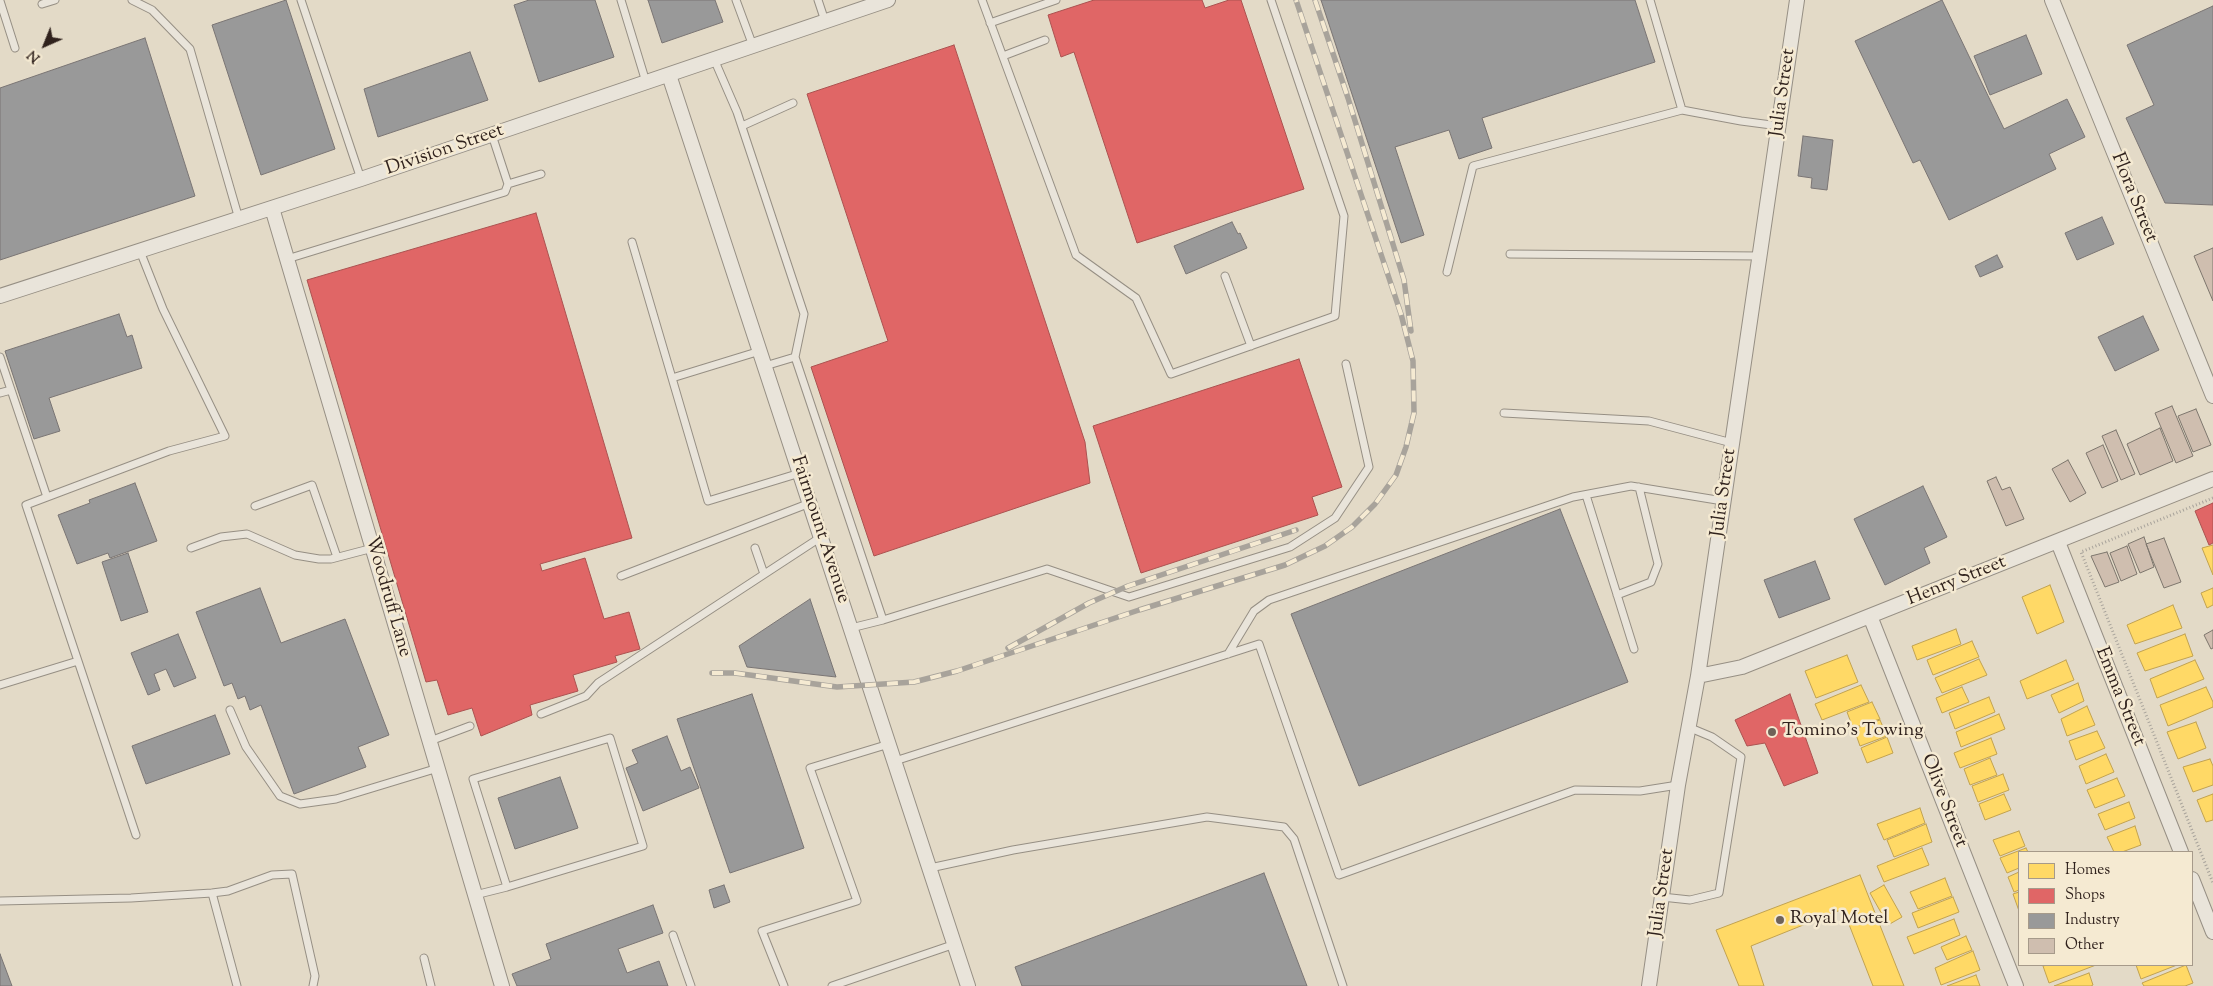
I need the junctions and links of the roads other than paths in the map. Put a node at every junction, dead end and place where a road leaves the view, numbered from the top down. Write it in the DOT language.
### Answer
graph roads {
  1 [pos="55,0"];
  2 [pos="132,0"];
  3 [pos="301,0"];
  4 [pos="621,0"];
  5 [pos="736,0"];
  6 [pos="818,0"];
  7 [pos="888,0"];
  8 [pos="982,0"];
  9 [pos="1056,0"];
  10 [pos="1271,0"];
  11 [pos="1650,0"];
  12 [pos="1797,0"];
  13 [pos="2052,0"];
  14 [pos="0,2"];
  15 [pos="42,4"];
  16 [pos="825,21"];
  17 [pos="990,23"];
  18 [pos="1046,40"];
  19 [pos="753,46"];
  20 [pos="15,48"];
  21 [pos="1003,56"];
  22 [pos="714,59"];
  23 [pos="669,75"];
  24 [pos="646,82"];
  25 [pos="793,103"];
  26 [pos="1682,110"];
  27 [pos="742,126"];
  28 [pos="1779,126"];
  29 [pos="492,135"];
  30 [pos="541,174"];
  31 [pos="361,179"];
  32 [pos="508,184"];
  33 [pos="272,208"];
  34 [pos="239,219"];
  35 [pos="632,242"];
  36 [pos="140,251"];
  37 [pos="1510,254"];
  38 [pos="1760,256"];
  39 [pos="287,259"];
  40 [pos="1447,272"];
  41 [pos="1225,276"];
  42 [pos="0,296"];
  43 [pos="1252,346"];
  44 [pos="760,351"];
  45 [pos="0,357"];
  46 [pos="795,357"];
  47 [pos="1346,364"];
  48 [pos="765,366"];
  49 [pos="672,378"];
  50 [pos="11,390"];
  51 [pos="0,393"];
  52 [pos="2213,396"];
  53 [pos="1504,413"];
  54 [pos="1732,443"];
  55 [pos="800,473"];
  56 [pos="2213,479"];
  57 [pos="1640,487"];
  58 [pos="1586,495"];
  59 [pos="47,497"];
  60 [pos="1723,501"];
  61 [pos="810,503"];
  62 [pos="255,506"];
  63 [pos="821,537"];
  64 [pos="2058,542"];
  65 [pos="191,548"];
  66 [pos="373,548"];
  67 [pos="755,548"];
  68 [pos="337,557"];
  69 [pos="764,574"];
  70 [pos="621,576"];
  71 [pos="1617,595"];
  72 [pos="1870,616"];
  73 [pos="883,620"];
  74 [pos="851,628"];
  75 [pos="1634,649"];
  76 [pos="1228,654"];
  77 [pos="78,661"];
  78 [pos="1698,676"];
  79 [pos="0,685"];
  80 [pos="230,710"];
  81 [pos="541,714"];
  82 [pos="470,726"];
  83 [pos="1688,727"];
  84 [pos="430,741"];
  85 [pos="890,744"];
  86 [pos="895,761"];
  87 [pos="438,768"];
  88 [pos="1678,785"];
  89 [pos="136,835"];
  90 [pos="2181,851"];
  91 [pos="930,868"];
  92 [pos="2193,882"];
  93 [pos="507,887"];
  94 [pos="212,893"];
  95 [pos="475,895"];
  96 [pos="1662,897"];
  97 [pos="0,901"];
  98 [pos="2213,932"];
  99 [pos="673,935"];
  100 [pos="955,944"];
  101 [pos="424,958"];
  102 [pos="237,986"];
  103 [pos="313,986"];
  104 [pos="431,986"];
  105 [pos="502,986"];
  106 [pos="691,986"];
  107 [pos="784,986"];
  108 [pos="832,986"];
  109 [pos="968,986"];
  110 [pos="1343,986"];
  111 [pos="1649,986"];
  112 [pos="2016,986"];
  1 -- 15 [label="lane"];
  2 -- 34 [label="lane"];
  3 -- 31 [label="lane"];
  4 -- 24 [label="lane"];
  5 -- 19 [label="lane"];
  6 -- 16 [label="lane"];
  7 -- 16 [label="street, Division Street"];
  8 -- 17 [label="lane"];
  9 -- 17 [label="lane"];
  10 -- 43 [label="lane"];
  11 -- 26 [label="lane"];
  12 -- 28 [label="street, Julia Street"];
  13 -- 52 [label="street, Flora Street"];
  14 -- 20 [label="lane"];
  16 -- 19 [label="street, Division Street"];
  17 -- 21 [label="lane"];
  18 -- 21 [label="lane"];
  19 -- 22 [label="street, Division Street"];
  21 -- 43 [label="lane"];
  22 -- 23 [label="street, Division Street"];
  22 -- 27 [label="lane"];
  23 -- 24 [label="street, Division Street"];
  23 -- 44 [label="street, Fairmount Avenue"];
  24 -- 29 [label="street, Division Street"];
  25 -- 27 [label="lane"];
  26 -- 28 [label="lane"];
  26 -- 40 [label="lane"];
  27 -- 46 [label="lane"];
  28 -- 38 [label="street, Julia Street"];
  29 -- 31 [label="street, Division Street"];
  29 -- 32 [label="lane"];
  30 -- 32 [label="lane"];
  31 -- 33 [label="street, Division Street"];
  32 -- 39 [label="lane"];
  33 -- 34 [label="street, Division Street"];
  33 -- 39 [label="street, Woodruff Lane"];
  34 -- 36 [label="street, Division Street"];
  35 -- 49 [label="lane"];
  36 -- 42 [label="street, Division Street"];
  36 -- 59 [label="lane"];
  37 -- 38 [label="lane"];
  38 -- 54 [label="street, Julia Street"];
  39 -- 66 [label="street, Woodruff Lane"];
  41 -- 43 [label="lane"];
  44 -- 48 [label="street, Fairmount Avenue"];
  44 -- 49 [label="lane"];
  45 -- 50 [label="lane"];
  46 -- 48 [label="lane"];
  46 -- 73 [label="lane"];
  47 -- 73 [label="lane"];
  48 -- 55 [label="street, Fairmount Avenue"];
  49 -- 55 [label="lane"];
  50 -- 51 [label="lane"];
  50 -- 59 [label="lane"];
  53 -- 54 [label="lane"];
  54 -- 60 [label="street, Julia Street"];
  55 -- 61 [label="street, Fairmount Avenue"];
  56 -- 64 [label="street, Henry Street"];
  57 -- 58 [label="lane"];
  57 -- 60 [label="lane"];
  57 -- 71 [label="lane"];
  58 -- 71 [label="lane"];
  58 -- 76 [label="lane"];
  59 -- 77 [label="lane"];
  60 -- 78 [label="street, Julia Street"];
  61 -- 63 [label="street, Fairmount Avenue"];
  61 -- 70 [label="lane"];
  62 -- 68 [label="lane"];
  63 -- 69 [label="lane"];
  63 -- 74 [label="street, Fairmount Avenue"];
  64 -- 72 [label="street, Henry Street"];
  64 -- 90 [label="street, Emma Street"];
  65 -- 68 [label="lane"];
  66 -- 68 [label="lane"];
  66 -- 84 [label="street, Woodruff Lane"];
  67 -- 69 [label="lane"];
  69 -- 81 [label="lane"];
  71 -- 75 [label="lane"];
  72 -- 78 [label="street, Henry Street"];
  72 -- 112 [label="street, Olive Street"];
  73 -- 74 [label="lane"];
  74 -- 85 [label="street, Fairmount Avenue"];
  76 -- 86 [label="lane"];
  76 -- 88 [label="lane"];
  77 -- 79 [label="lane"];
  77 -- 89 [label="lane"];
  78 -- 83 [label="street, Julia Street"];
  80 -- 87 [label="lane"];
  82 -- 84 [label="lane"];
  83 -- 88 [label="street, Julia Street"];
  83 -- 96 [label="lane"];
  84 -- 87 [label="street, Woodruff Lane"];
  85 -- 86 [label="street, Fairmount Avenue"];
  85 -- 107 [label="lane"];
  86 -- 91 [label="street, Fairmount Avenue"];
  87 -- 95 [label="street, Woodruff Lane"];
  88 -- 96 [label="street, Julia Street"];
  91 -- 100 [label="street, Fairmount Avenue"];
  91 -- 110 [label="lane"];
  92 -- 98 [label="street"];
  93 -- 93 [label="lane"];
  93 -- 95 [label="lane"];
  94 -- 97 [label="lane"];
  94 -- 102 [label="lane"];
  94 -- 103 [label="lane"];
  95 -- 105 [label="street, Woodruff Lane"];
  96 -- 111 [label="street, Julia Street"];
  99 -- 106 [label="lane"];
  100 -- 108 [label="lane"];
  100 -- 109 [label="street, Fairmount Avenue"];
  101 -- 104 [label="lane"];
}
